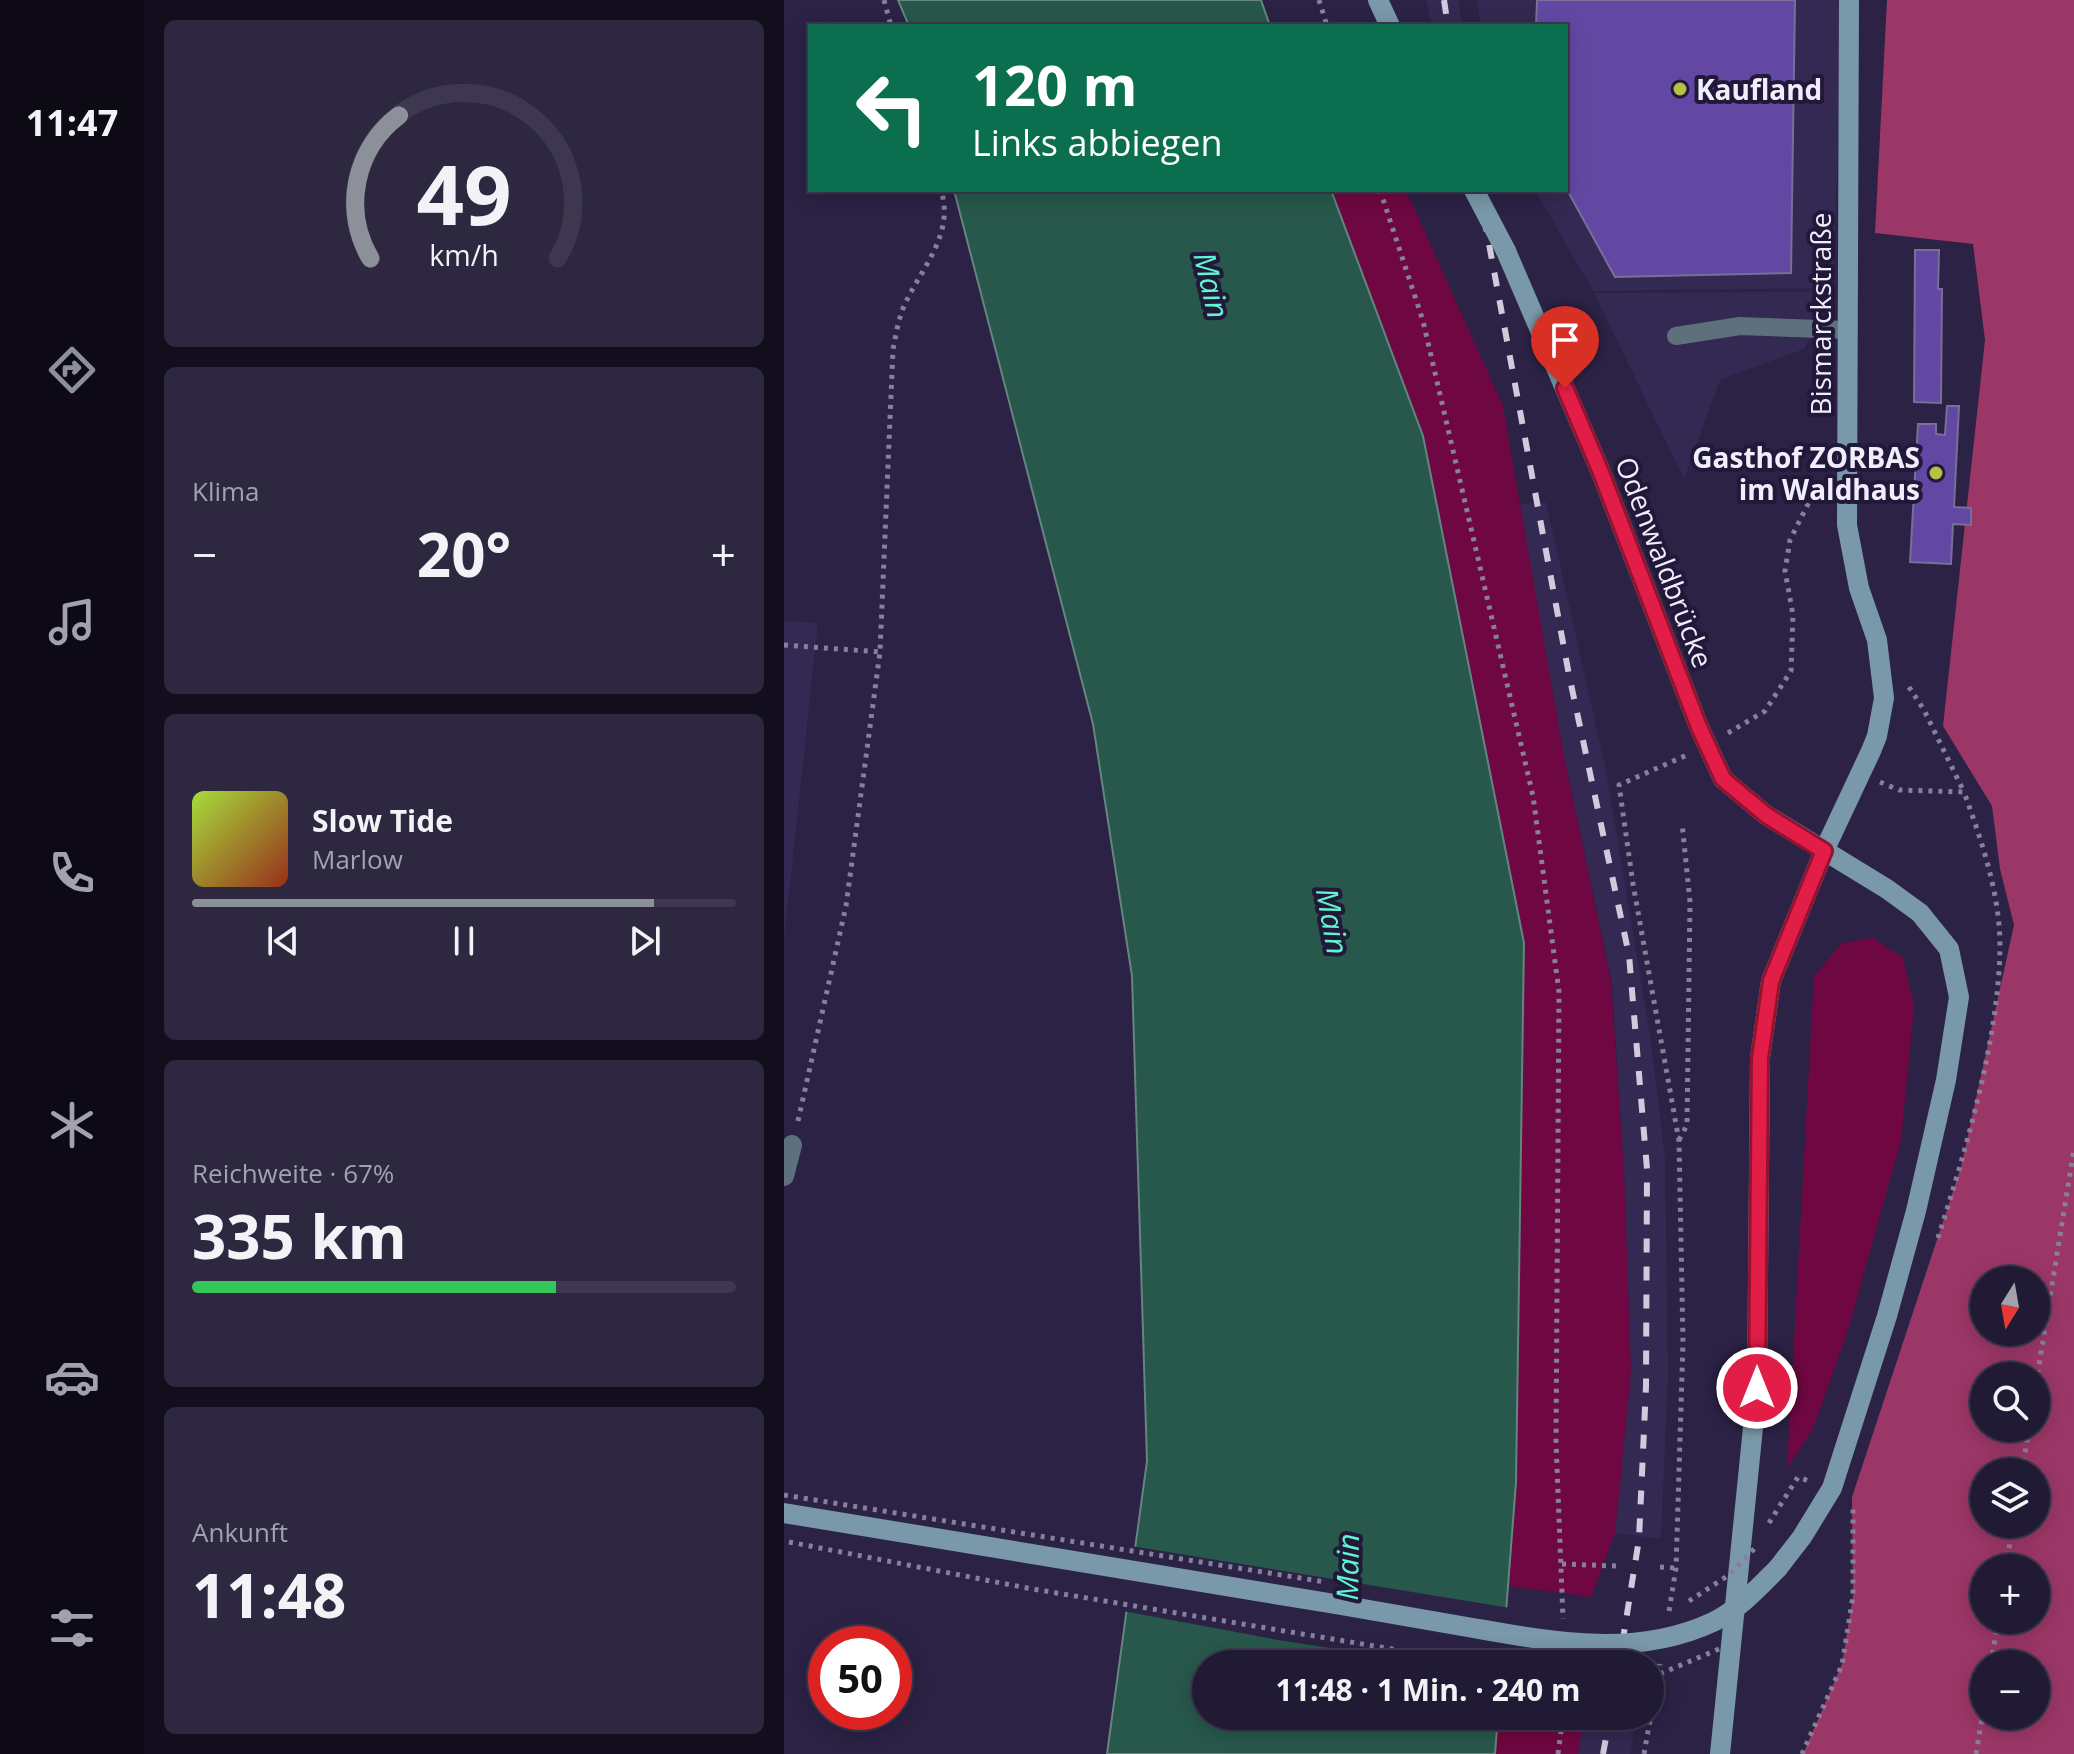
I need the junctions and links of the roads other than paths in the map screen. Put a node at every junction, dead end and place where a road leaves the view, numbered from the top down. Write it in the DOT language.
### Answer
graph roads {
  1 [pos="1378,0"];
  2 [pos="1849,0"];
  3 [pos="1389,24"];
  4 [pos="1475,192"];
  5 [pos="1848,330"];
  6 [pos="1676,336"];
  7 [pos="1824,851"];
  8 [pos="792,1145"];
  9 [pos="784,1176"];
  10 [pos="784,1513"];
  11 [pos="1720,1754"];
  1 -- 3 [label="main road"];
  2 -- 5 [label="main road, Bismarckstraße"];
  4 -- 7 [label="main road, Odenwaldbrücke, bridge"];
  5 -- 6 [label="lane"];
  5 -- 7 [label="main road, Bismarckstraße"];
  7 -- 10 [label="main road, bridge"];
  7 -- 11 [label="main road, Bismarckstraße"];
  8 -- 9 [label="street"];
}
